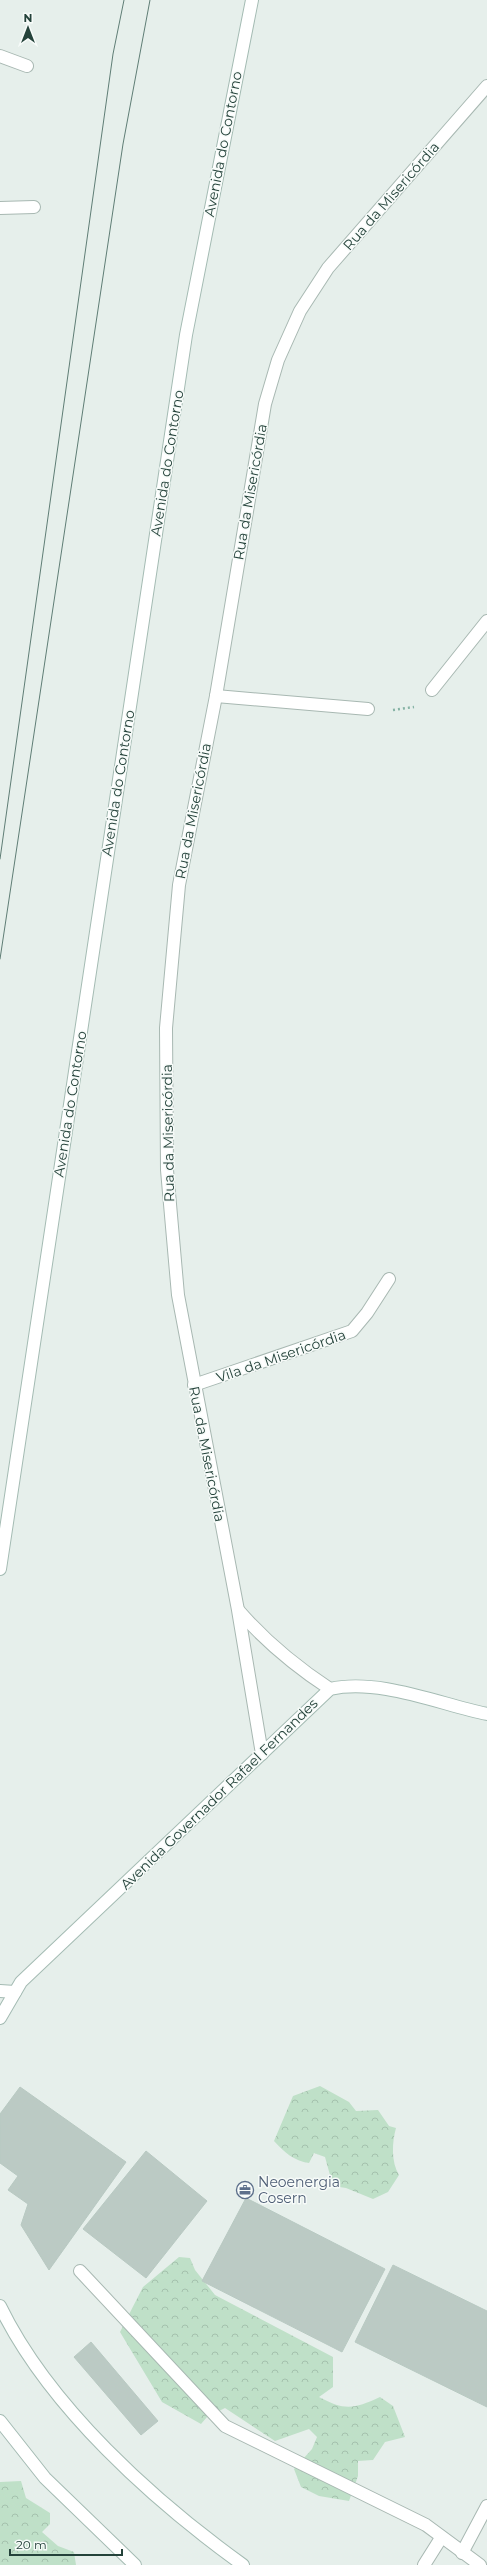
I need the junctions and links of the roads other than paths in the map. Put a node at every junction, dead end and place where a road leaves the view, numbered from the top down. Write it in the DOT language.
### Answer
graph roads {
  1 [pos="252,0"];
  2 [pos="0,56"];
  3 [pos="27,66"];
  4 [pos="487,86"];
  5 [pos="34,207"];
  6 [pos="0,208"];
  7 [pos="487,621"];
  8 [pos="432,690"];
  9 [pos="216,696"];
  10 [pos="368,709"];
  11 [pos="389,1279"];
  12 [pos="194,1385"];
  13 [pos="0,1569"];
  14 [pos="238,1610"];
  15 [pos="330,1689"];
  16 [pos="487,1714"];
  17 [pos="262,1754"];
  18 [pos="0,1992"];
  19 [pos="15,1992"];
  20 [pos="0,2018"];
  21 [pos="80,2271"];
  22 [pos="0,2306"];
  23 [pos="0,2421"];
  24 [pos="487,2506"];
  25 [pos="441,2538"];
  26 [pos="462,2553"];
  27 [pos="135,2565"];
  28 [pos="243,2565"];
  29 [pos="424,2565"];
  30 [pos="480,2565"];
  1 -- 13 [label="main road, Avenida do Contorno"];
  2 -- 3 [label="main road"];
  4 -- 9 [label="main road, Rua da Misericórdia"];
  5 -- 6 [label="main road"];
  7 -- 8 [label="main road"];
  9 -- 10 [label="main road"];
  9 -- 12 [label="main road, Rua da Misericórdia"];
  11 -- 12 [label="main road, Vila da Misericórdia"];
  12 -- 14 [label="main road, Rua da Misericórdia"];
  14 -- 15 [label="main road"];
  14 -- 17 [label="main road, Rua da Misericórdia"];
  15 -- 16 [label="main road, Avenida Governador Rafael Fernandes"];
  15 -- 17 [label="main road, Avenida Governador Rafael Fernandes"];
  17 -- 19 [label="main road, Avenida Governador Rafael Fernandes"];
  18 -- 19 [label="main road"];
  19 -- 20 [label="main road, Avenida Governador Rafael Fernandes"];
  21 -- 25 [label="main road"];
  22 -- 28 [label="main road"];
  23 -- 27 [label="main road"];
  24 -- 26 [label="main road"];
  25 -- 26 [label="main road"];
  25 -- 29 [label="main road"];
  26 -- 30 [label="main road"];
}
